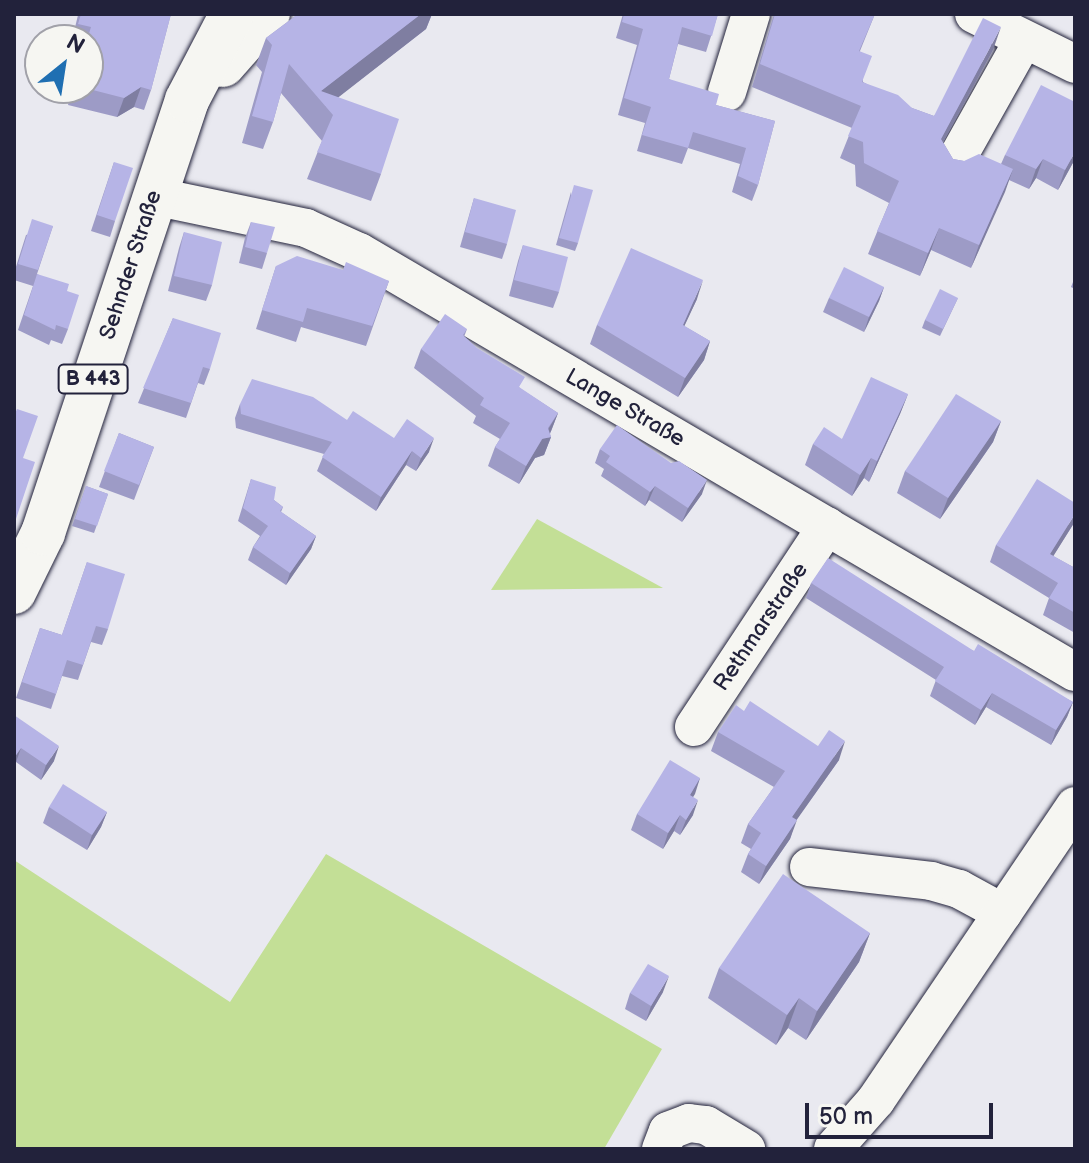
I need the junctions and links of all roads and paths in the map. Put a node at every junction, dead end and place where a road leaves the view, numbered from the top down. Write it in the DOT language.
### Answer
graph roads {
  1 [pos="232,14"];
  2 [pos="268,14"];
  3 [pos="751,14"];
  4 [pos="974,14"];
  5 [pos="1023,41"];
  6 [pos="1075,64"];
  7 [pos="727,92"];
  8 [pos="955,162"];
  9 [pos="159,180"];
  10 [pos="827,526"];
  11 [pos="14,592"];
  12 [pos="1075,672"];
  13 [pos="694,727"];
  14 [pos="1075,806"];
  15 [pos="809,867"];
  16 [pos="1003,913"];
  17 [pos="661,1149"];
  18 [pos="746,1149"];
  19 [pos="833,1149"];
  1 -- 9 [label="main road, Sehnder Straße / B 443"];
  2 -- 9 [label="main road, Sehnder Straße / B 443"];
  3 -- 7 [label="street"];
  4 -- 5 [label="street"];
  5 -- 6 [label="street"];
  5 -- 8 [label="street"];
  9 -- 10 [label="street, Lange Straße"];
  9 -- 11 [label="main road, Sehnder Straße / B 443"];
  10 -- 12 [label="street, Lange Straße"];
  10 -- 13 [label="street, Rethmarstraße"];
  14 -- 16 [label="street"];
  15 -- 16 [label="street"];
  16 -- 19 [label="street"];
  17 -- 18 [label="street"];
}
